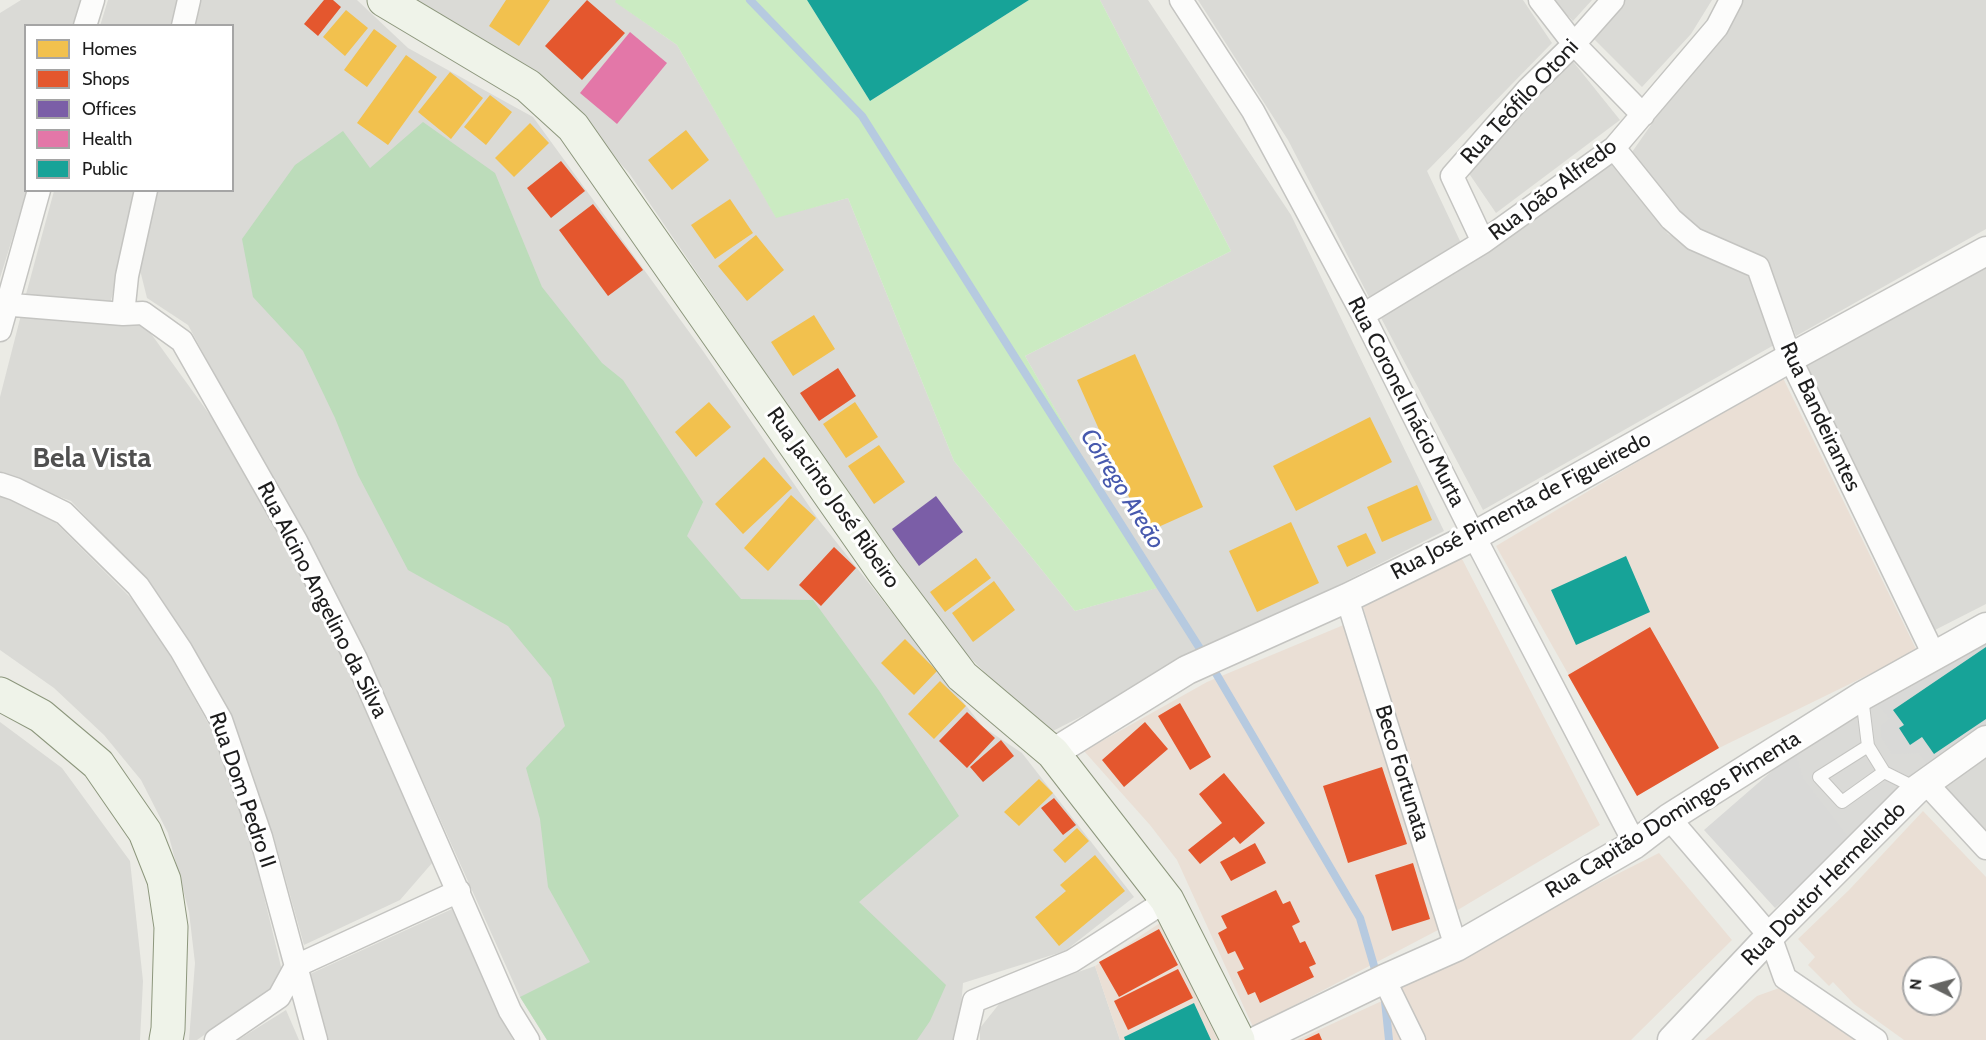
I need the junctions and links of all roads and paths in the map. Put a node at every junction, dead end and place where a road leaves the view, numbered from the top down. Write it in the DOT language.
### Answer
graph roads {
  1 [pos="93,0"];
  2 [pos="189,0"];
  3 [pos="384,0"];
  4 [pos="1181,0"];
  5 [pos="1539,0"];
  6 [pos="1613,0"];
  7 [pos="1731,0"];
  8 [pos="86,24"];
  9 [pos="183,24"];
  10 [pos="1574,44"];
  11 [pos="1643,115"];
  12 [pos="1614,148"];
  13 [pos="38,192"];
  14 [pos="146,192"];
  15 [pos="1483,242"];
  16 [pos="1986,251"];
  17 [pos="3,305"];
  18 [pos="123,314"];
  19 [pos="1364,315"];
  20 [pos="0,330"];
  21 [pos="1790,358"];
  22 [pos="0,484"];
  23 [pos="1474,536"];
  24 [pos="1347,598"];
  25 [pos="1986,627"];
  26 [pos="1934,655"];
  27 [pos="0,694"];
  28 [pos="1862,696"];
  29 [pos="1986,740"];
  30 [pos="1868,746"];
  31 [pos="1053,753"];
  32 [pos="1884,772"];
  33 [pos="1921,786"];
  34 [pos="1669,818"];
  35 [pos="1635,844"];
  36 [pos="1986,848"];
  37 [pos="459,891"];
  38 [pos="1167,900"];
  39 [pos="1770,936"];
  40 [pos="1456,947"];
  41 [pos="296,966"];
  42 [pos="1377,982"];
  43 [pos="166,1040"];
  44 [pos="216,1040"];
  45 [pos="316,1040"];
  46 [pos="528,1040"];
  47 [pos="965,1040"];
  48 [pos="1238,1040"];
  49 [pos="1258,1040"];
  50 [pos="1413,1040"];
  51 [pos="1672,1040"];
  52 [pos="1876,1040"];
  1 -- 8 [label="street"];
  2 -- 9 [label="street"];
  3 -- 31 [label="main road, Rua Jacinto José Ribeiro"];
  4 -- 19 [label="street, Rua Coronel Inácio Murta"];
  5 -- 10 [label="street"];
  6 -- 10 [label="street, Rua Teófilo Otoni"];
  7 -- 11 [label="street, Rua João Alfredo"];
  10 -- 11 [label="street"];
  10 -- 15 [label="street, Rua Teófilo Otoni"];
  11 -- 12 [label="street, Rua João Alfredo"];
  12 -- 15 [label="street, Rua João Alfredo"];
  12 -- 21 [label="street, Rua Bandeirantes"];
  13 -- 17 [label="street"];
  14 -- 18 [label="street"];
  15 -- 19 [label="street, Rua João Alfredo"];
  16 -- 21 [label="street, Rua José Pimenta de Figueiredo"];
  17 -- 18 [label="street, Rua Alcino Angelino da Silva"];
  17 -- 20 [label="street"];
  18 -- 37 [label="street, Rua Alcino Angelino da Silva"];
  19 -- 23 [label="street, Rua Coronel Inácio Murta"];
  21 -- 23 [label="street, Rua José Pimenta de Figueiredo"];
  21 -- 26 [label="street, Rua Bandeirantes"];
  22 -- 41 [label="street, Rua Dom Pedro II"];
  23 -- 24 [label="street, Rua José Pimenta de Figueiredo"];
  23 -- 35 [label="street, Rua Coronel Inácio Murta"];
  24 -- 31 [label="street, Rua José Pimenta de Figueiredo"];
  24 -- 40 [label="street, Beco Fortunata"];
  25 -- 26 [label="street, Rua Capitão Domingos Pimenta"];
  26 -- 28 [label="street, Rua Capitão Domingos Pimenta"];
  27 -- 43 [label="main road"];
  28 -- 30 [label="lane"];
  28 -- 34 [label="street, Rua Capitão Domingos Pimenta"];
  29 -- 33 [label="street, Rua Doutor Hermelindo"];
  30 -- 32 [label="lane"];
  30 -- 32 [label="lane"];
  31 -- 38 [label="main road, Rua Jacinto José Ribeiro"];
  32 -- 33 [label="lane"];
  33 -- 36 [label="street"];
  33 -- 39 [label="street, Rua Doutor Hermelindo"];
  34 -- 35 [label="street, Rua Capitão Domingos Pimenta"];
  34 -- 39 [label="street"];
  35 -- 40 [label="street, Rua Capitão Domingos Pimenta"];
  37 -- 41 [label="street"];
  37 -- 46 [label="street, Rua Alcino Angelino da Silva"];
  38 -- 47 [label="street"];
  38 -- 48 [label="main road, Rua Jacinto José Ribeiro"];
  39 -- 51 [label="street, Rua Doutor Hermelindo"];
  39 -- 52 [label="street"];
  40 -- 42 [label="street, Rua Capitão Domingos Pimenta"];
  41 -- 44 [label="street"];
  41 -- 45 [label="street, Rua Dom Pedro II"];
  42 -- 49 [label="street, Rua Capitão Domingos Pimenta"];
  42 -- 50 [label="street"];
}
